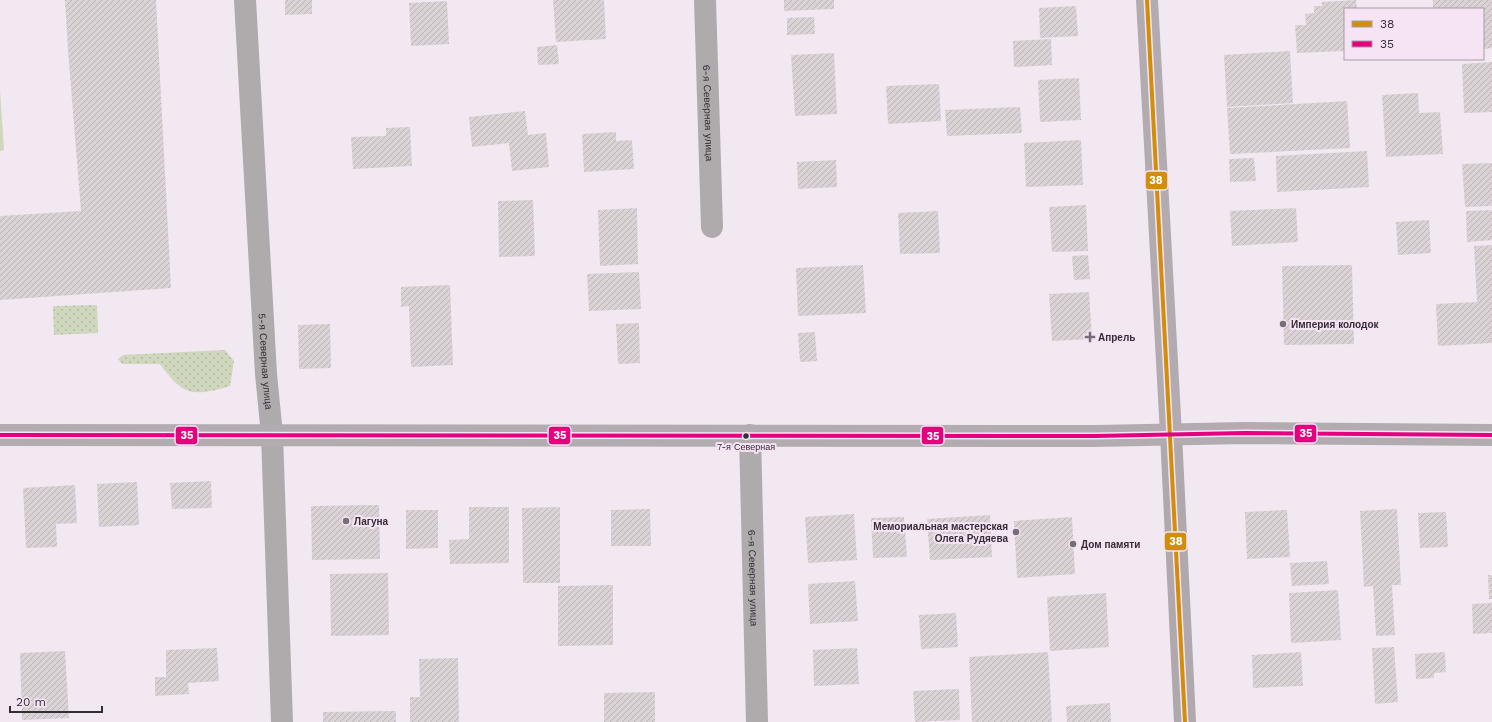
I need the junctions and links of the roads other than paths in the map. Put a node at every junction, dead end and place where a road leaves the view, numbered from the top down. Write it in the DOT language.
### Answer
graph roads {
  1 [pos="245,0"];
  2 [pos="705,0"];
  3 [pos="1147,0"];
  4 [pos="712,227"];
  5 [pos="1171,434"];
  6 [pos="0,435"];
  7 [pos="272,435"];
  8 [pos="750,435"];
  9 [pos="1492,435"];
  10 [pos="282,722"];
  11 [pos="757,722"];
  12 [pos="1185,722"];
  1 -- 7 [label="street, 5-я Северная улица"];
  2 -- 4 [label="street, 6-я Северная улица"];
  3 -- 5 [label="main road"];
  5 -- 8 [label="main road"];
  5 -- 9 [label="main road"];
  5 -- 12 [label="main road"];
  6 -- 7 [label="main road"];
  7 -- 8 [label="main road"];
  7 -- 10 [label="street, 5-я Северная улица"];
  8 -- 11 [label="street, 6-я Северная улица"];
}
